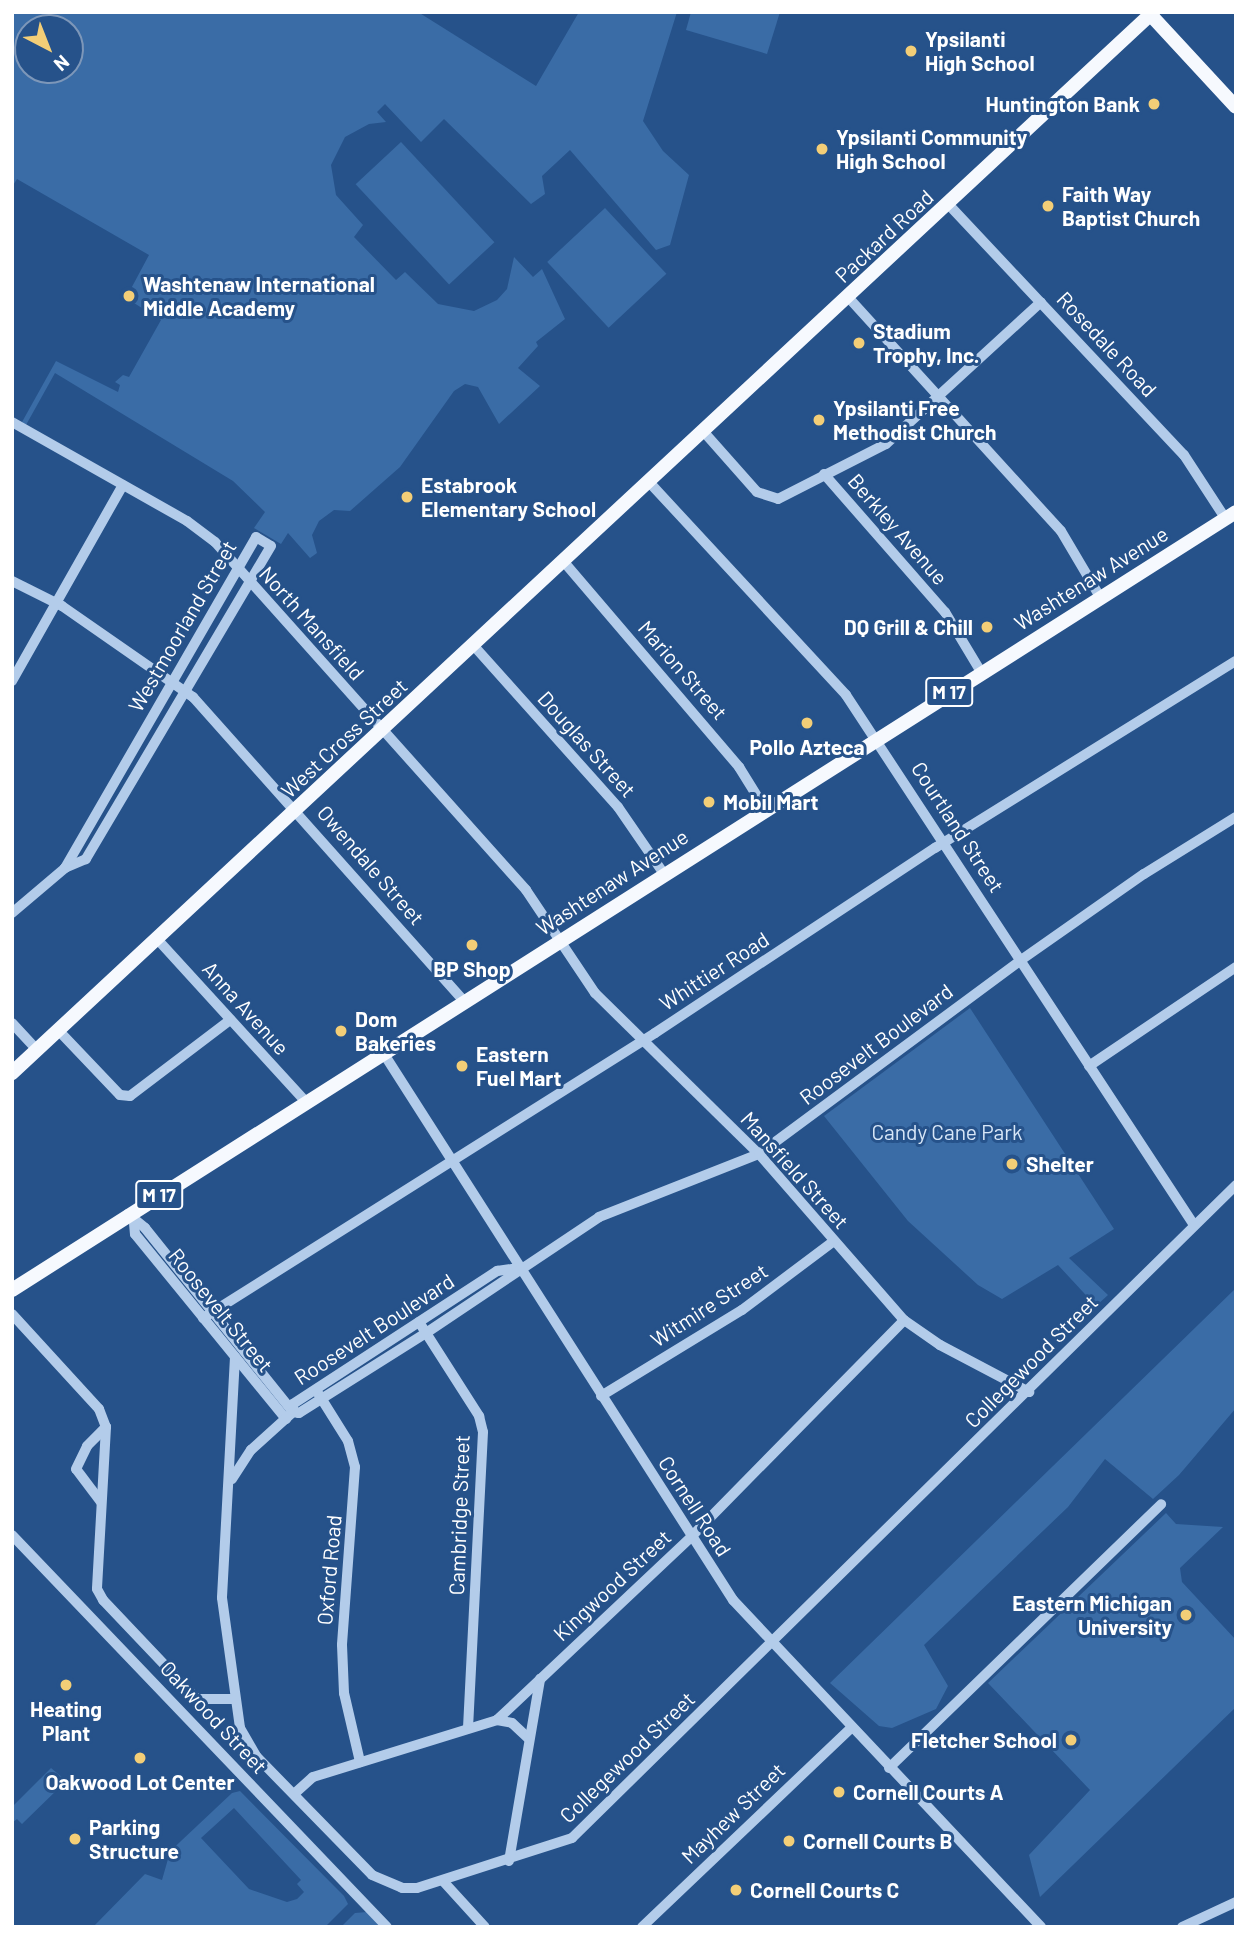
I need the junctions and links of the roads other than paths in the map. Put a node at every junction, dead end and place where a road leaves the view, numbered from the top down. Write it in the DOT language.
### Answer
graph roads {
  1 [pos="1150,13"];
  2 [pos="1236,107"];
  3 [pos="949,205"];
  4 [pos="848,297"];
  5 [pos="1041,302"];
  6 [pos="939,397"];
  7 [pos="13,424"];
  8 [pos="703,431"];
  9 [pos="824,474"];
  10 [pos="649,482"];
  11 [pos="123,485"];
  12 [pos="1230,515"];
  13 [pos="564,562"];
  14 [pos="237,568"];
  15 [pos="12,581"];
  16 [pos="250,582"];
  17 [pos="1100,597"];
  18 [pos="54,602"];
  19 [pos="474,646"];
  20 [pos="1236,662"];
  21 [pos="981,672"];
  22 [pos="12,681"];
  23 [pos="172,681"];
  24 [pos="185,691"];
  25 [pos="383,731"];
  26 [pos="878,738"];
  27 [pos="765,809"];
  28 [pos="297,810"];
  29 [pos="1236,817"];
  30 [pos="945,842"];
  31 [pos="65,868"];
  32 [pos="664,874"];
  33 [pos="12,913"];
  34 [pos="158,940"];
  35 [pos="559,942"];
  36 [pos="1021,960"];
  37 [pos="1236,967"];
  38 [pos="465,1002"];
  39 [pos="230,1020"];
  40 [pos="12,1023"];
  41 [pos="59,1031"];
  42 [pos="642,1040"];
  43 [pos="38,1051"];
  44 [pos="384,1054"];
  45 [pos="1089,1066"];
  46 [pos="12,1073"];
  47 [pos="306,1102"];
  48 [pos="759,1154"];
  49 [pos="453,1161"];
  50 [pos="1236,1185"];
  51 [pos="131,1218"];
  52 [pos="1194,1225"];
  53 [pos="834,1241"];
  54 [pos="521,1268"];
  55 [pos="12,1290"];
  56 [pos="12,1314"];
  57 [pos="208,1315"];
  58 [pos="904,1320"];
  59 [pos="419,1322"];
  60 [pos="426,1333"];
  61 [pos="239,1353"];
  62 [pos="1028,1391"];
  63 [pos="319,1394"];
  64 [pos="601,1396"];
  65 [pos="289,1415"];
  66 [pos="106,1427"];
  67 [pos="231,1482"];
  68 [pos="101,1502"];
  69 [pos="1161,1504"];
  70 [pos="12,1535"];
  71 [pos="691,1537"];
  72 [pos="774,1643"];
  73 [pos="541,1679"];
  74 [pos="234,1699"];
  75 [pos="497,1720"];
  76 [pos="468,1727"];
  77 [pos="852,1727"];
  78 [pos="528,1738"];
  79 [pos="360,1762"];
  80 [pos="889,1768"];
  81 [pos="293,1794"];
  82 [pos="509,1861"];
  83 [pos="443,1881"];
  84 [pos="1236,1902"];
  85 [pos="387,1927"];
  86 [pos="485,1927"];
  87 [pos="642,1927"];
  88 [pos="1041,1927"];
  89 [pos="1182,1927"];
  1 -- 2 [label="main road"];
  1 -- 3 [label="main road, Packard Road"];
  3 -- 4 [label="main road, Packard Road"];
  3 -- 5 [label="street, Rosedale Road"];
  4 -- 6 [label="street"];
  4 -- 8 [label="main road, Packard Road"];
  5 -- 6 [label="street"];
  5 -- 12 [label="street, Rosedale Road"];
  6 -- 9 [label="street"];
  6 -- 17 [label="street"];
  7 -- 11 [label="street, North Mansfield"];
  8 -- 9 [label="street, Berkley Avenue"];
  8 -- 10 [label="main road, West Cross Street"];
  9 -- 21 [label="street, Berkley Avenue"];
  10 -- 13 [label="main road, West Cross Street"];
  10 -- 26 [label="street, Courtland Street"];
  11 -- 14 [label="street, North Mansfield"];
  11 -- 18 [label="street"];
  12 -- 17 [label="main road, Washtenaw Avenue / M 17"];
  13 -- 19 [label="main road, West Cross Street"];
  13 -- 27 [label="street, Marion Street"];
  14 -- 16 [label="street, North Mansfield"];
  14 -- 16 [label="street, Westmoorland Street"];
  14 -- 23 [label="street, Westmoorland Street"];
  15 -- 18 [label="street, Owendale Street"];
  16 -- 24 [label="street, Westmoorland Street"];
  16 -- 25 [label="street, North Mansfield"];
  17 -- 21 [label="main road, Washtenaw Avenue / M 17"];
  18 -- 22 [label="street"];
  18 -- 23 [label="street, Owendale Street"];
  19 -- 25 [label="main road, West Cross Street"];
  19 -- 32 [label="street, Douglas Street"];
  20 -- 30 [label="street, Whittier Road"];
  21 -- 26 [label="main road, Washtenaw Avenue / M 17"];
  23 -- 24 [label="street, Owendale Street"];
  23 -- 31 [label="street, Westmoorland Street"];
  24 -- 28 [label="street, Owendale Street"];
  24 -- 31 [label="street, Westmoorland Street"];
  25 -- 28 [label="main road, West Cross Street"];
  25 -- 35 [label="street, North Mansfield"];
  26 -- 27 [label="main road, Washtenaw Avenue / M 17"];
  26 -- 30 [label="street, Courtland Street"];
  27 -- 32 [label="main road, Washtenaw Avenue / M 17"];
  28 -- 34 [label="main road, West Cross Street"];
  28 -- 38 [label="street, Owendale Street"];
  29 -- 36 [label="street, Roosevelt Boulevard"];
  30 -- 36 [label="street, Courtland Street"];
  30 -- 42 [label="street, Whittier Road"];
  31 -- 33 [label="street, Westmoorland Street"];
  32 -- 35 [label="main road, Washtenaw Avenue / M 17"];
  34 -- 39 [label="street, Anna Avenue"];
  34 -- 41 [label="main road, West Cross Street"];
  35 -- 38 [label="main road, Washtenaw Avenue / M 17"];
  35 -- 42 [label="street, Mansfield Street"];
  36 -- 45 [label="street, Courtland Street"];
  36 -- 48 [label="street, Roosevelt Boulevard"];
  37 -- 45 [label="street"];
  38 -- 44 [label="main road, Washtenaw Avenue / M 17"];
  39 -- 41 [label="street"];
  39 -- 47 [label="street, Anna Avenue"];
  40 -- 43 [label="street"];
  41 -- 43 [label="main road, West Cross Street"];
  42 -- 48 [label="street, Mansfield Street"];
  42 -- 49 [label="street, Whittier Road"];
  43 -- 46 [label="main road, West Cross Street"];
  44 -- 47 [label="main road, Washtenaw Avenue / M 17"];
  44 -- 49 [label="street, Cornell Road"];
  45 -- 52 [label="street, Courtland Street"];
  47 -- 51 [label="main road, Washtenaw Avenue / M 17"];
  48 -- 53 [label="street, Mansfield Street"];
  48 -- 54 [label="street, Roosevelt Boulevard"];
  49 -- 54 [label="street, Cornell Road"];
  49 -- 57 [label="street, Whittier Road"];
  50 -- 52 [label="street, Collegewood Street"];
  51 -- 55 [label="main road, Washtenaw Avenue / M 17"];
  51 -- 57 [label="street, Roosevelt Street"];
  52 -- 62 [label="street, Collegewood Street"];
  53 -- 58 [label="street, Mansfield Street"];
  53 -- 64 [label="street, Witmire Street"];
  54 -- 59 [label="street, Roosevelt Boulevard"];
  54 -- 60 [label="street, Roosevelt Boulevard"];
  54 -- 64 [label="street, Cornell Road"];
  56 -- 66 [label="street"];
  57 -- 61 [label="street, Roosevelt Street"];
  58 -- 62 [label="street, Mansfield Street"];
  58 -- 71 [label="street, Kingwood Street"];
  59 -- 60 [label="street, Cambridge Street"];
  59 -- 63 [label="street, Roosevelt Boulevard"];
  60 -- 63 [label="street, Roosevelt Boulevard"];
  60 -- 76 [label="street, Cambridge Street"];
  61 -- 65 [label="street, Roosevelt Street"];
  61 -- 67 [label="street, Collegewood Street"];
  62 -- 72 [label="street, Collegewood Street"];
  63 -- 65 [label="street, Roosevelt Boulevard"];
  63 -- 79 [label="street, Oxford Road"];
  64 -- 71 [label="street, Cornell Road"];
  65 -- 67 [label="street, Roosevelt Boulevard"];
  66 -- 68 [label="street"];
  66 -- 68 [label="street"];
  67 -- 74 [label="street, Collegewood Street"];
  68 -- 74 [label="street, Oakwood Street"];
  69 -- 80 [label="street"];
  70 -- 85 [label="street, Oakwood Street"];
  71 -- 72 [label="street, Cornell Road"];
  71 -- 73 [label="street, Kingwood Street"];
  72 -- 77 [label="street, Cornell Road"];
  72 -- 82 [label="street, Collegewood Street"];
  73 -- 75 [label="street, Kingwood Street"];
  73 -- 78 [label="street"];
  74 -- 81 [label="street, Collegewood Street"];
  75 -- 76 [label="street, Kingwood Street"];
  75 -- 78 [label="street"];
  76 -- 79 [label="street, Kingwood Street"];
  77 -- 80 [label="street, Cornell Road"];
  77 -- 87 [label="street, Mayhew Street"];
  78 -- 82 [label="street"];
  79 -- 81 [label="street, Kingwood Street"];
  80 -- 88 [label="street, Cornell Road"];
  81 -- 83 [label="street, Collegewood Street"];
  82 -- 83 [label="street, Collegewood Street"];
  83 -- 86 [label="street"];
  84 -- 89 [label="street"];
}
